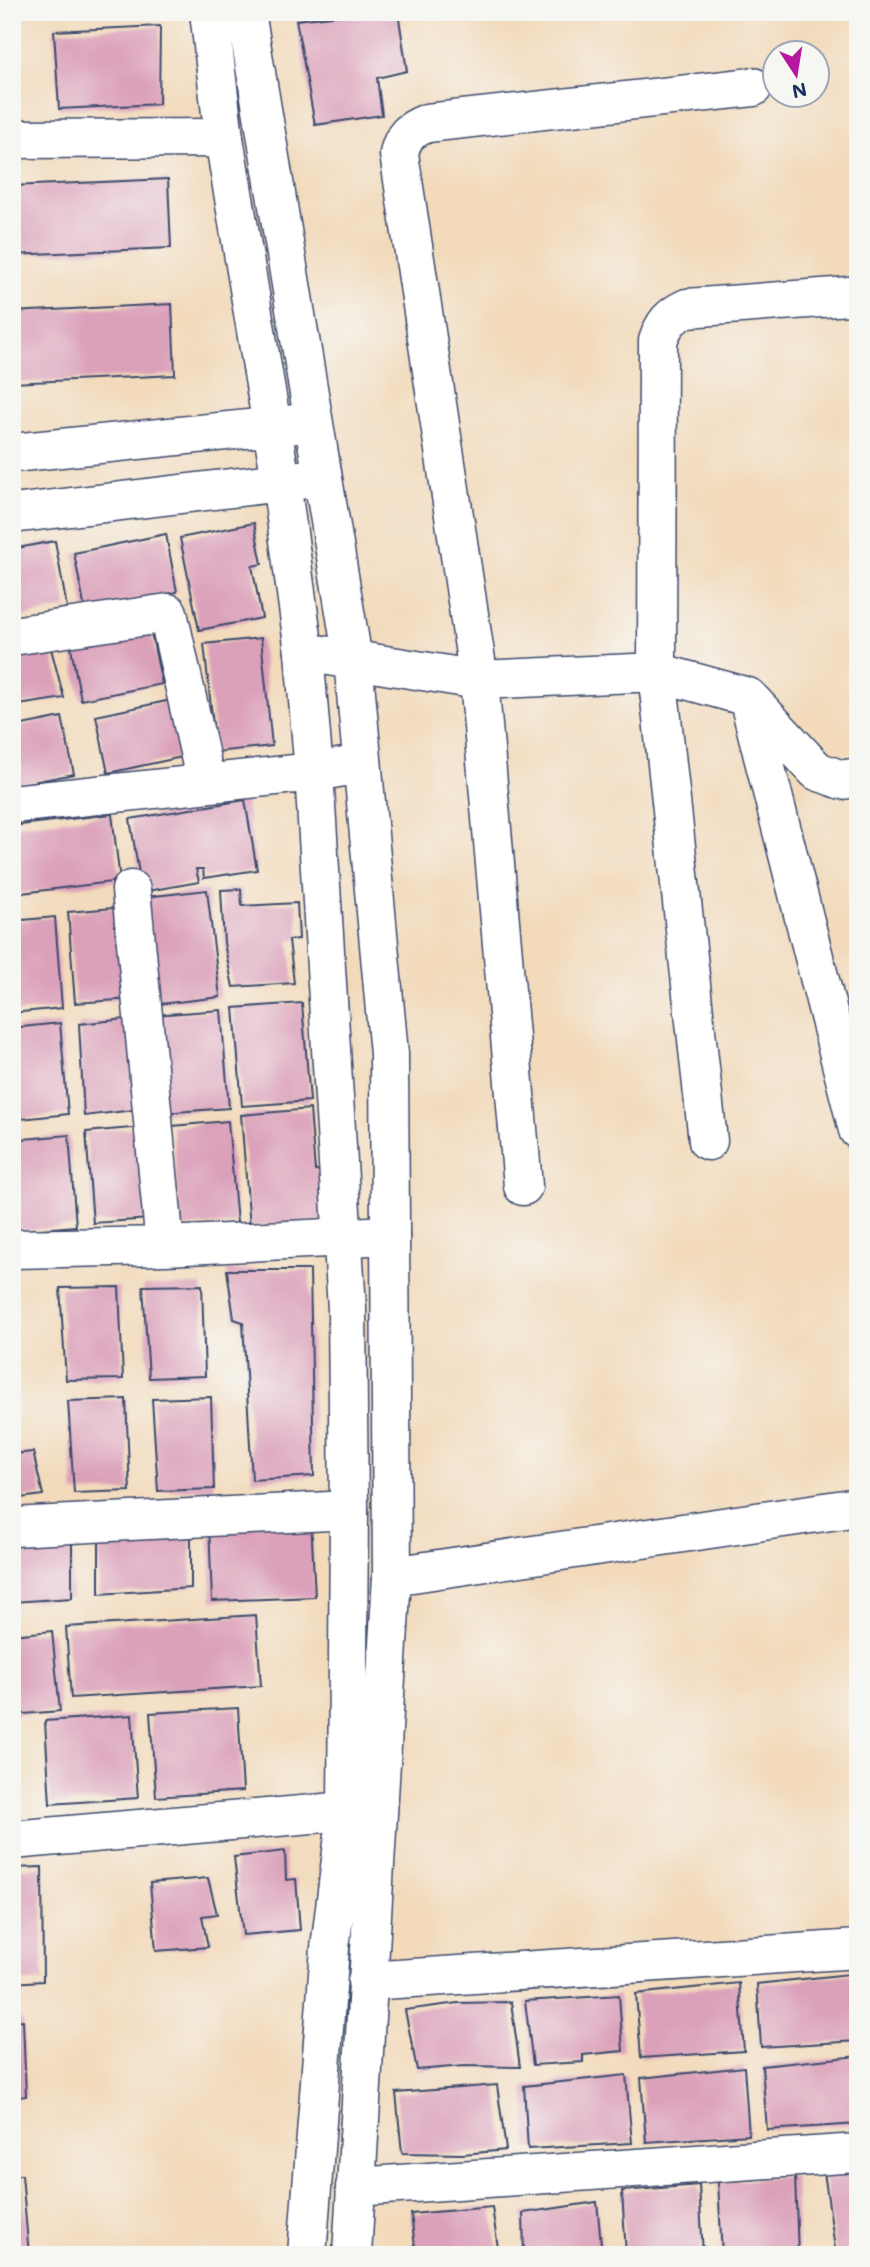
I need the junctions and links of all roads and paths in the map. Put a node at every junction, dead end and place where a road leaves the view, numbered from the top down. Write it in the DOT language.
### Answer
graph roads {
  1 [pos="209,12"];
  2 [pos="246,12"];
  3 [pos="753,87"];
  4 [pos="224,138"];
  5 [pos="12,139"];
  6 [pos="849,296"];
  7 [pos="315,422"];
  8 [pos="270,426"];
  9 [pos="12,453"];
  10 [pos="323,477"];
  11 [pos="281,481"];
  12 [pos="12,514"];
  13 [pos="12,636"];
  14 [pos="304,652"];
  15 [pos="353,660"];
  16 [pos="657,672"];
  17 [pos="479,680"];
  18 [pos="748,697"];
  19 [pos="362,764"];
  20 [pos="314,772"];
  21 [pos="858,777"];
  22 [pos="206,783"];
  23 [pos="12,804"];
  24 [pos="131,890"];
  25 [pos="858,1130"];
  26 [pos="708,1141"];
  27 [pos="523,1186"];
  28 [pos="390,1235"];
  29 [pos="343,1238"];
  30 [pos="165,1246"];
  31 [pos="12,1249"];
  32 [pos="858,1507"];
  33 [pos="349,1510"];
  34 [pos="12,1527"];
  35 [pos="392,1576"];
  36 [pos="347,1811"];
  37 [pos="12,1840"];
  38 [pos="858,1949"];
  39 [pos="367,1981"];
  40 [pos="858,2153"];
  41 [pos="355,2187"];
  42 [pos="307,2255"];
  43 [pos="352,2255"];
  1 -- 4 [label="street"];
  2 -- 7 [label="street"];
  3 -- 17 [label="street"];
  4 -- 5 [label="street"];
  4 -- 8 [label="street"];
  6 -- 16 [label="street"];
  7 -- 8 [label="street"];
  7 -- 10 [label="street"];
  8 -- 9 [label="street"];
  8 -- 11 [label="street"];
  10 -- 11 [label="street"];
  10 -- 15 [label="street"];
  11 -- 12 [label="street"];
  11 -- 14 [label="street"];
  13 -- 22 [label="street"];
  14 -- 15 [label="street"];
  14 -- 20 [label="street"];
  15 -- 17 [label="street"];
  15 -- 19 [label="street"];
  16 -- 17 [label="street"];
  16 -- 18 [label="street"];
  16 -- 26 [label="street"];
  17 -- 27 [label="street"];
  18 -- 21 [label="street"];
  18 -- 25 [label="street"];
  19 -- 20 [label="street"];
  19 -- 28 [label="street"];
  20 -- 22 [label="street"];
  20 -- 29 [label="street"];
  22 -- 23 [label="street"];
  24 -- 30 [label="street"];
  28 -- 29 [label="street"];
  28 -- 35 [label="street"];
  29 -- 30 [label="street"];
  29 -- 33 [label="street"];
  30 -- 31 [label="street"];
  32 -- 35 [label="street"];
  33 -- 34 [label="street"];
  33 -- 36 [label="street"];
  35 -- 39 [label="street"];
  36 -- 37 [label="street"];
  36 -- 42 [label="street"];
  38 -- 39 [label="street"];
  39 -- 41 [label="street"];
  40 -- 41 [label="street"];
  41 -- 43 [label="street"];
}
